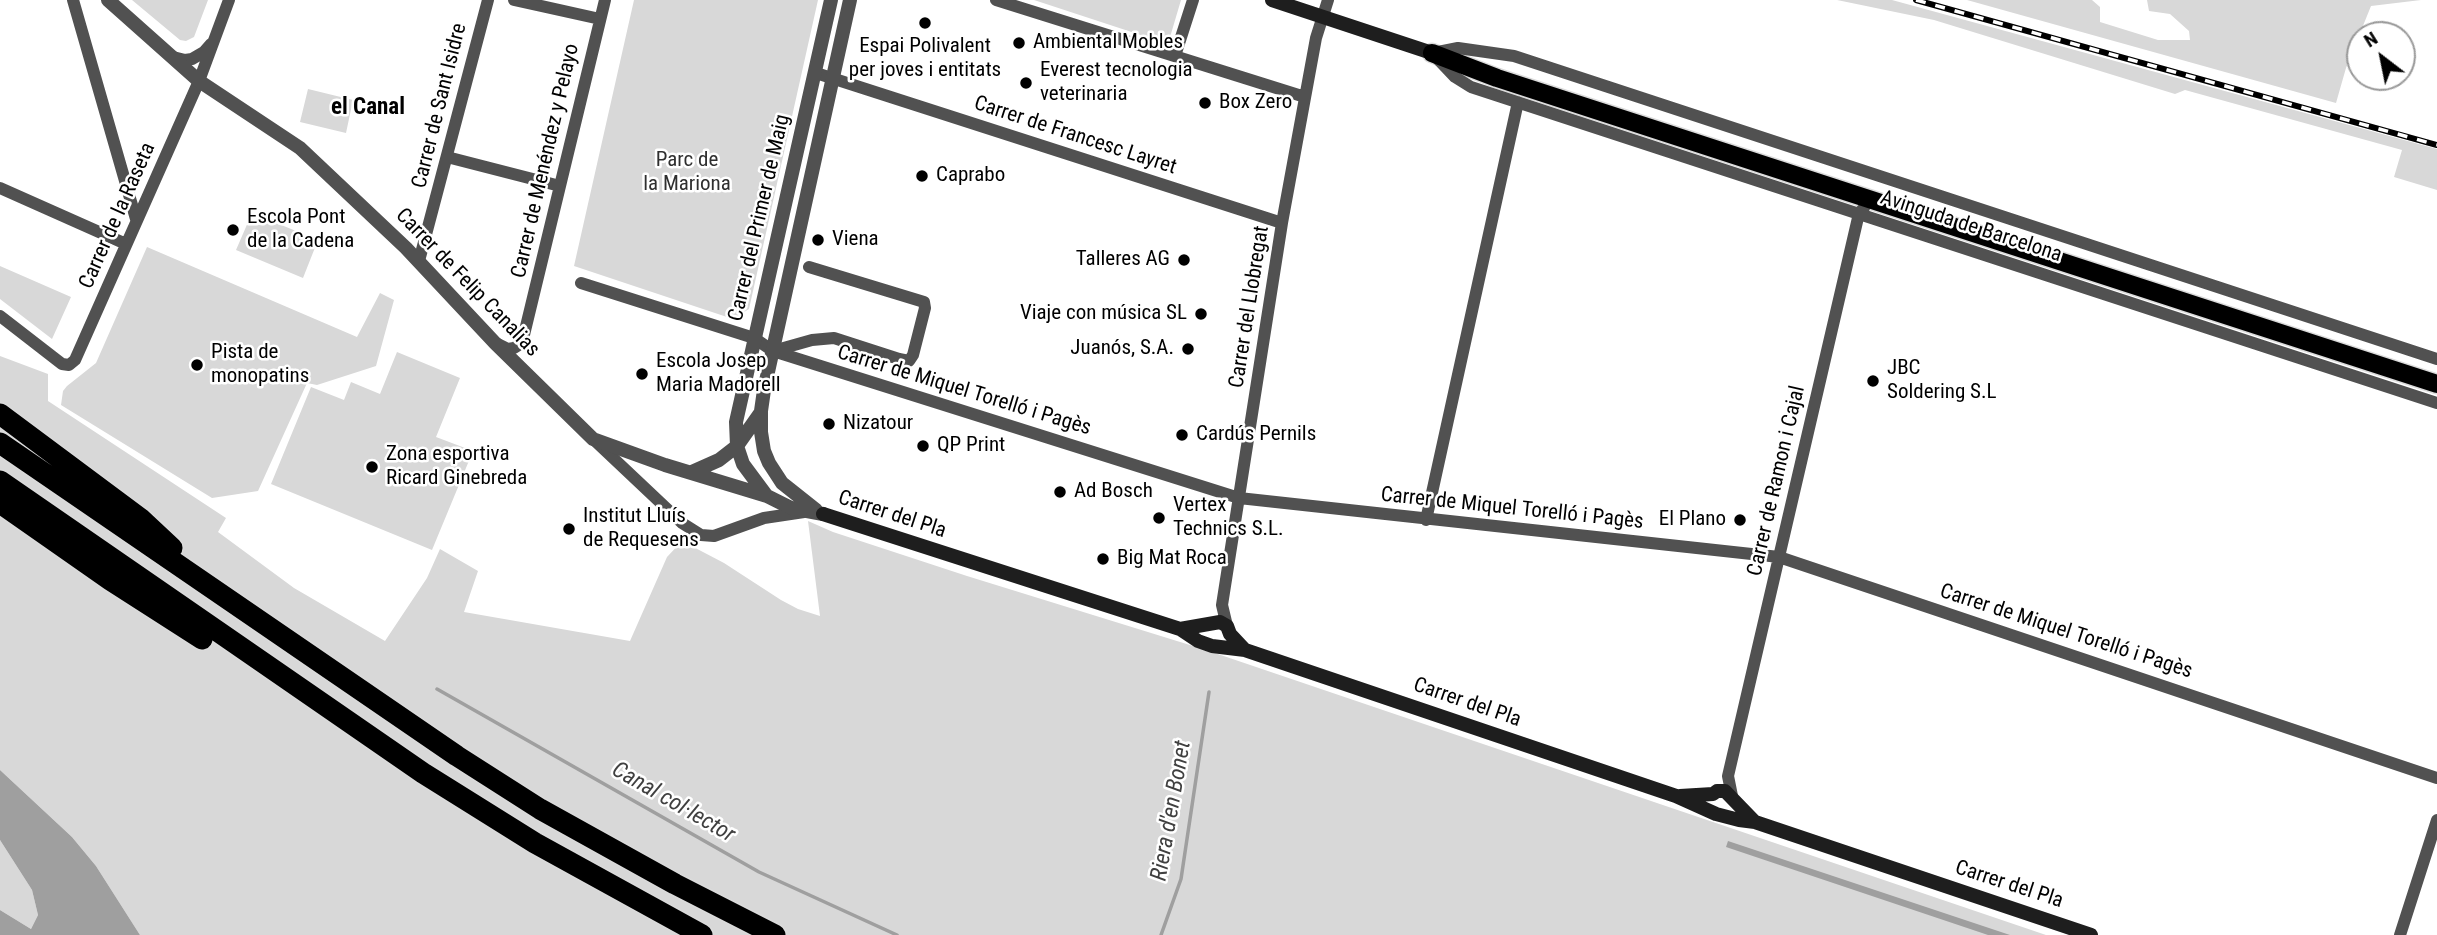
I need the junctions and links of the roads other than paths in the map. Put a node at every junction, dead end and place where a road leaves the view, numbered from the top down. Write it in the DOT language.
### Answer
graph roads {
  1 [pos="73,0"];
  2 [pos="108,0"];
  3 [pos="229,0"];
  4 [pos="488,0"];
  5 [pos="514,0"];
  6 [pos="605,0"];
  7 [pos="831,0"];
  8 [pos="850,0"];
  9 [pos="996,0"];
  10 [pos="1193,0"];
  11 [pos="1272,0"];
  12 [pos="1328,0"];
  13 [pos="1323,17"];
  14 [pos="600,19"];
  15 [pos="211,44"];
  16 [pos="1432,53"];
  17 [pos="1175,56"];
  18 [pos="173,57"];
  19 [pos="1531,62"];
  20 [pos="816,73"];
  21 [pos="832,78"];
  22 [pos="199,81"];
  23 [pos="1494,86"];
  24 [pos="1305,97"];
  25 [pos="1518,102"];
  26 [pos="447,157"];
  27 [pos="560,186"];
  28 [pos="0,188"];
  29 [pos="1872,199"];
  30 [pos="1859,213"];
  31 [pos="136,219"];
  32 [pos="1282,223"];
  33 [pos="126,244"];
  34 [pos="419,261"];
  35 [pos="809,267"];
  36 [pos="582,283"];
  37 [pos="0,316"];
  38 [pos="754,338"];
  39 [pos="495,343"];
  40 [pos="773,351"];
  41 [pos="2437,359"];
  42 [pos="2437,384"];
  43 [pos="2437,403"];
  44 [pos="761,411"];
  45 [pos="0,414"];
  46 [pos="593,439"];
  47 [pos="0,443"];
  48 [pos="737,446"];
  49 [pos="692,472"];
  50 [pos="0,481"];
  51 [pos="767,496"];
  52 [pos="1239,498"];
  53 [pos="0,503"];
  54 [pos="816,513"];
  55 [pos="1426,520"];
  56 [pos="1779,557"];
  57 [pos="219,593"];
  58 [pos="1222,606"];
  59 [pos="1209,624"];
  60 [pos="1180,629"];
  61 [pos="1228,630"];
  62 [pos="1214,645"];
  63 [pos="1245,650"];
  64 [pos="303,691"];
  65 [pos="1728,776"];
  66 [pos="2437,778"];
  67 [pos="1715,793"];
  68 [pos="1676,796"];
  69 [pos="1733,799"];
  70 [pos="1718,813"];
  71 [pos="2437,820"];
  72 [pos="1755,822"];
  73 [pos="702,935"];
  74 [pos="775,935"];
  75 [pos="2091,935"];
  76 [pos="2399,935"];
  1 -- 31 [label="street"];
  2 -- 18 [label="street, Carrer de Felip Canalias"];
  3 -- 15 [label="street, Carrer de la Raseta"];
  4 -- 26 [label="street, Carrer de Sant Isidre"];
  5 -- 14 [label="street"];
  6 -- 14 [label="street, Carrer de Menéndez y Pelayo"];
  7 -- 20 [label="street, Carrer del Primer de Maig"];
  8 -- 21 [label="street, Carrer del Primer de Maig"];
  9 -- 17 [label="street"];
  10 -- 17 [label="street"];
  11 -- 13 [label="main road, Avinguda de Barcelona"];
  12 -- 13 [label="street, Carrer del Llobregat"];
  13 -- 16 [label="main road, Avinguda de Barcelona"];
  13 -- 24 [label="street, Carrer del Llobregat"];
  14 -- 27 [label="street, Carrer de Menéndez y Pelayo"];
  15 -- 18 [label="street"];
  15 -- 22 [label="street, Carrer de la Raseta"];
  16 -- 19 [label="street, Avinguda de Barcelona"];
  16 -- 23 [label="main road, Avinguda de Barcelona"];
  17 -- 24 [label="street"];
  18 -- 22 [label="street, Carrer de Felip Canalias"];
  19 -- 23 [label="street"];
  19 -- 41 [label="street, Avinguda de Barcelona"];
  20 -- 21 [label="street, Carrer de Francesc Layret"];
  20 -- 38 [label="street, Carrer del Primer de Maig"];
  21 -- 32 [label="street, Carrer de Francesc Layret"];
  21 -- 40 [label="street, Carrer del Primer de Maig"];
  22 -- 31 [label="street, Carrer de la Raseta"];
  22 -- 34 [label="street, Carrer de Felip Canalias"];
  23 -- 25 [label="street, Avinguda de Barcelona"];
  23 -- 29 [label="main road, Avinguda de Barcelona"];
  24 -- 32 [label="street, Carrer del Llobregat"];
  25 -- 30 [label="street, Avinguda de Barcelona"];
  25 -- 55 [label="street"];
  26 -- 27 [label="street"];
  26 -- 34 [label="street, Carrer de Sant Isidre"];
  27 -- 39 [label="street, Carrer de Menéndez y Pelayo"];
  28 -- 33 [label="street"];
  29 -- 30 [label="street, Carrer de Ramon i Cajal"];
  29 -- 42 [label="main road, Avinguda de Barcelona"];
  30 -- 43 [label="street, Avinguda de Barcelona"];
  30 -- 56 [label="street, Carrer de Ramon i Cajal"];
  31 -- 33 [label="street, Carrer de la Raseta"];
  32 -- 52 [label="street, Carrer del Llobregat"];
  33 -- 37 [label="street, Carrer de la Raseta"];
  34 -- 39 [label="street, Carrer de Felip Canalias"];
  35 -- 40 [label="street"];
  36 -- 38 [label="street, Carrer de Miquel Torelló i Pagès"];
  38 -- 40 [label="street, Carrer de Miquel Torelló i Pagès"];
  38 -- 48 [label="street, Carrer del Primer de Maig"];
  39 -- 46 [label="street, Carrer de Felip Canalias"];
  40 -- 44 [label="street, Carrer del Primer de Maig"];
  40 -- 52 [label="street, Carrer de Miquel Torelló i Pagès"];
  44 -- 48 [label="street, Carrer del Primer de Maig"];
  44 -- 54 [label="street, Carrer del Primer de Maig"];
  45 -- 57 [label="highway"];
  46 -- 49 [label="street, Carrer del Pla"];
  46 -- 54 [label="street, Carrer de Felip Canalias"];
  47 -- 57 [label="highway"];
  48 -- 49 [label="street, Carrer del Primer de Maig"];
  48 -- 51 [label="street, Carrer del Primer de Maig"];
  49 -- 51 [label="street, Carrer del Pla"];
  50 -- 64 [label="highway"];
  51 -- 54 [label="street, Carrer del Pla"];
  52 -- 55 [label="street, Carrer de Miquel Torelló i Pagès"];
  52 -- 58 [label="street, Carrer del Llobregat"];
  53 -- 64 [label="highway"];
  54 -- 60 [label="main road, Carrer del Pla"];
  55 -- 56 [label="street, Carrer de Miquel Torelló i Pagès"];
  56 -- 65 [label="street, Carrer de Ramon i Cajal"];
  56 -- 66 [label="street, Carrer de Miquel Torelló i Pagès"];
  57 -- 74 [label="highway"];
  58 -- 59 [label="street, Carrer del Llobregat"];
  58 -- 61 [label="street, Carrer del Llobregat"];
  59 -- 60 [label="main road, Carrer del Pla"];
  59 -- 61 [label="main road, Carrer del Pla"];
  59 -- 62 [label="main road"];
  60 -- 62 [label="main road, Carrer del Pla"];
  61 -- 62 [label="main road"];
  61 -- 63 [label="main road, Carrer del Pla"];
  62 -- 63 [label="main road, Carrer del Pla"];
  63 -- 68 [label="main road, Carrer del Pla"];
  64 -- 73 [label="highway"];
  65 -- 67 [label="street, Carrer de Ramon i Cajal"];
  65 -- 69 [label="street, Carrer de Ramon i Cajal"];
  67 -- 68 [label="main road, Carrer del Pla"];
  67 -- 69 [label="main road, Carrer del Pla"];
  67 -- 70 [label="main road"];
  68 -- 70 [label="main road, Carrer del Pla"];
  69 -- 70 [label="main road"];
  69 -- 72 [label="main road, Carrer del Pla"];
  70 -- 72 [label="main road, Carrer del Pla"];
  71 -- 76 [label="street"];
  72 -- 75 [label="main road, Carrer del Pla"];
}
